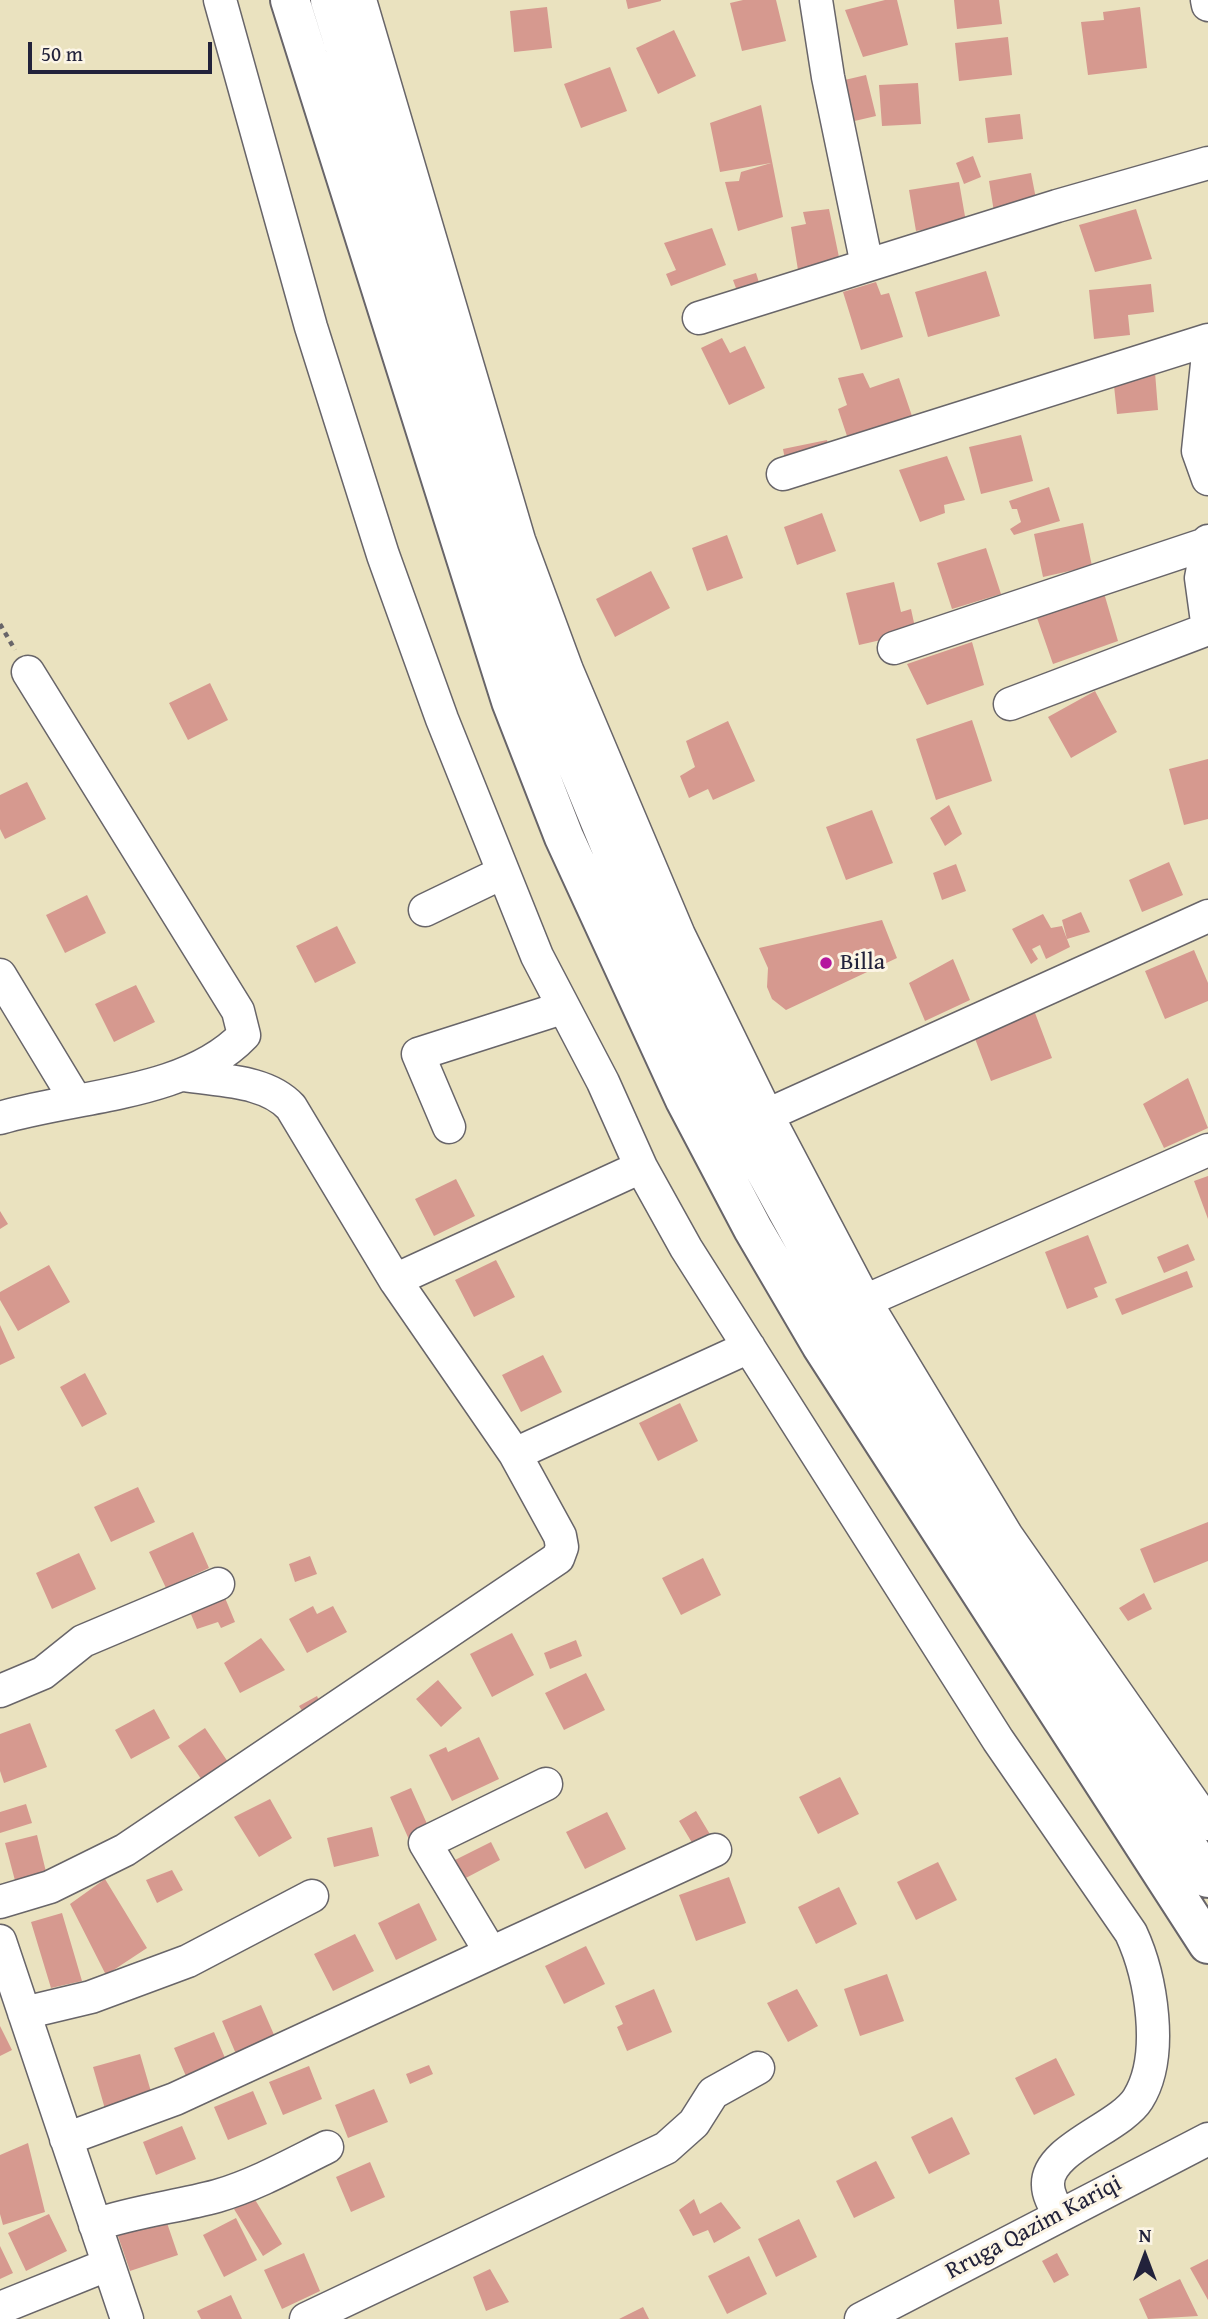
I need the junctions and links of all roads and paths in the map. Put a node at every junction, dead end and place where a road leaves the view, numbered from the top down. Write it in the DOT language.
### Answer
graph roads {
  1 [pos="220,0"];
  2 [pos="290,0"];
  3 [pos="330,0"];
  4 [pos="360,0"];
  5 [pos="816,0"];
  6 [pos="1208,163"];
  7 [pos="867,265"];
  8 [pos="699,318"];
  9 [pos="1208,341"];
  10 [pos="1208,354"];
  11 [pos="783,474"];
  12 [pos="1208,479"];
  13 [pos="1207,543"];
  14 [pos="1208,629"];
  15 [pos="894,648"];
  16 [pos="28,673"];
  17 [pos="1010,704"];
  18 [pos="502,873"];
  19 [pos="425,910"];
  20 [pos="1208,916"];
  21 [pos="0,975"];
  22 [pos="562,1008"];
  23 [pos="184,1075"];
  24 [pos="75,1099"];
  25 [pos="767,1115"];
  26 [pos="0,1118"];
  27 [pos="449,1128"];
  28 [pos="1208,1150"];
  29 [pos="641,1167"];
  30 [pos="395,1280"];
  31 [pos="865,1301"];
  32 [pos="749,1347"];
  33 [pos="515,1454"];
  34 [pos="218,1584"];
  35 [pos="0,1690"];
  36 [pos="546,1784"];
  37 [pos="1208,1824"];
  38 [pos="715,1850"];
  39 [pos="1208,1878"];
  40 [pos="312,1896"];
  41 [pos="0,1902"];
  42 [pos="0,1941"];
  43 [pos="1208,1944"];
  44 [pos="491,1953"];
  45 [pos="13,1997"];
  46 [pos="758,2068"];
  47 [pos="66,2138"];
  48 [pos="1208,2139"];
  49 [pos="327,2147"];
  50 [pos="1070,2208"];
  51 [pos="95,2225"];
  52 [pos="107,2265"];
  53 [pos="0,2308"];
  54 [pos="127,2319"];
  55 [pos="306,2319"];
  56 [pos="861,2319"];
  1 -- 18 [label="street"];
  2 -- 43 [label="highway"];
  3 -- 39 [label="highway"];
  4 -- 25 [label="street"];
  5 -- 7 [label="street"];
  6 -- 7 [label="street"];
  7 -- 8 [label="street"];
  9 -- 11 [label="street"];
  10 -- 12 [label="street"];
  13 -- 14 [label="street"];
  13 -- 15 [label="street"];
  14 -- 17 [label="street"];
  16 -- 23 [label="street"];
  18 -- 19 [label="street"];
  18 -- 22 [label="street"];
  20 -- 25 [label="street"];
  21 -- 24 [label="street"];
  22 -- 27 [label="street"];
  22 -- 29 [label="street"];
  23 -- 24 [label="street"];
  23 -- 30 [label="street"];
  24 -- 26 [label="street"];
  25 -- 31 [label="street"];
  28 -- 31 [label="street"];
  29 -- 30 [label="street"];
  29 -- 32 [label="street"];
  30 -- 33 [label="street"];
  31 -- 37 [label="street"];
  32 -- 33 [label="street"];
  32 -- 50 [label="street"];
  33 -- 41 [label="street"];
  34 -- 35 [label="street"];
  36 -- 44 [label="street"];
  38 -- 44 [label="street"];
  40 -- 45 [label="street"];
  42 -- 45 [label="street"];
  44 -- 47 [label="street"];
  45 -- 47 [label="street"];
  46 -- 55 [label="street"];
  47 -- 51 [label="street"];
  48 -- 50 [label="street, Rruga Qazim Kariqi"];
  49 -- 51 [label="street"];
  50 -- 56 [label="street, Rruga Qazim Kariqi"];
  51 -- 52 [label="street"];
  52 -- 53 [label="street"];
  52 -- 54 [label="street"];
}
